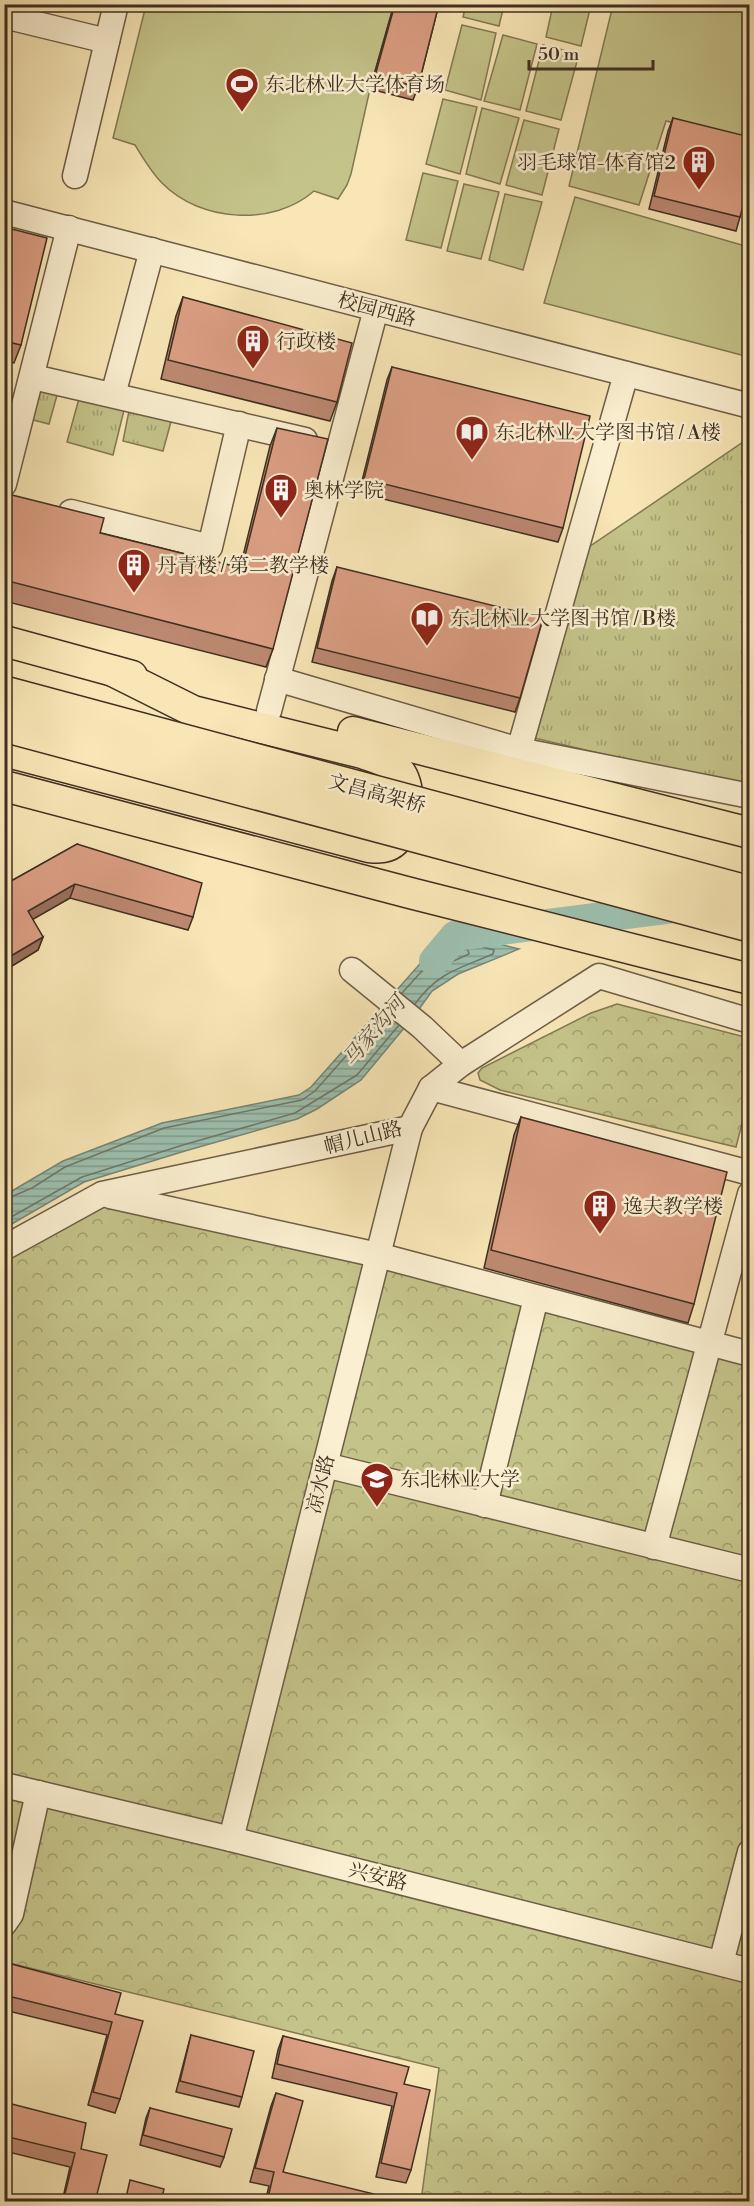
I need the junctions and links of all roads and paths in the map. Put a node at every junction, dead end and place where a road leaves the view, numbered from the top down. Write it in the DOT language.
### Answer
graph roads {
  1 [pos="116,4"];
  2 [pos="4,15"];
  3 [pos="107,41"];
  4 [pos="75,176"];
  5 [pos="4,212"];
  6 [pos="69,228"];
  7 [pos="152,250"];
  8 [pos="376,309"];
  9 [pos="626,374"];
  10 [pos="33,377"];
  11 [pos="113,395"];
  12 [pos="750,406"];
  13 [pos="14,408"];
  14 [pos="239,424"];
  15 [pos="340,448"];
  16 [pos="8,493"];
  17 [pos="50,507"];
  18 [pos="4,641"];
  19 [pos="113,671"];
  20 [pos="278,679"];
  21 [pos="4,693"];
  22 [pos="269,711"];
  23 [pos="4,725"];
  24 [pos="519,750"];
  25 [pos="4,751"];
  26 [pos="4,786"];
  27 [pos="750,796"];
  28 [pos="750,833"];
  29 [pos="750,893"];
  30 [pos="750,925"];
  31 [pos="352,970"];
  32 [pos="750,979"];
  33 [pos="750,1021"];
  34 [pos="461,1064"];
  35 [pos="431,1088"];
  36 [pos="410,1128"];
  37 [pos="750,1173"];
  38 [pos="102,1194"];
  39 [pos="750,1194"];
  40 [pos="4,1248"];
  41 [pos="378,1256"];
  42 [pos="536,1298"];
  43 [pos="709,1344"];
  44 [pos="750,1354"];
  45 [pos="325,1465"];
  46 [pos="485,1504"];
  47 [pos="654,1547"];
  48 [pos="750,1570"];
  49 [pos="4,1785"];
  50 [pos="38,1793"];
  51 [pos="231,1839"];
  52 [pos="750,1852"];
  53 [pos="4,1924"];
  54 [pos="721,1963"];
  55 [pos="750,1971"];
  1 -- 3 [label="street"];
  2 -- 3 [label="street"];
  3 -- 4 [label="street"];
  5 -- 6 [label="street, 校园西路"];
  6 -- 7 [label="street, 校园西路"];
  6 -- 10 [label="street"];
  7 -- 8 [label="street, 校园西路"];
  7 -- 11 [label="street"];
  8 -- 9 [label="street, 校园西路"];
  8 -- 15 [label="street"];
  9 -- 12 [label="street, 校园西路"];
  9 -- 24 [label="street"];
  10 -- 11 [label="street"];
  10 -- 13 [label="street"];
  11 -- 14 [label="street"];
  13 -- 16 [label="street"];
  14 -- 15 [label="street"];
  14 -- 17 [label="street"];
  15 -- 20 [label="street"];
  18 -- 19 [label="main road"];
  19 -- 22 [label="main road"];
  19 -- 25 [label="main road"];
  20 -- 22 [label="street"];
  20 -- 24 [label="street"];
  21 -- 29 [label="highway, 文昌高架桥, bridge"];
  22 -- 28 [label="main road"];
  23 -- 30 [label="highway, 文昌高架桥, bridge"];
  24 -- 27 [label="street"];
  26 -- 32 [label="main road"];
  31 -- 34 [label="street"];
  33 -- 34 [label="street, 帽儿山路"];
  34 -- 35 [label="street, 帽儿山路"];
  35 -- 36 [label="street, 帽儿山路"];
  35 -- 37 [label="street"];
  36 -- 38 [label="street, 帽儿山路"];
  36 -- 41 [label="street, 凉水路"];
  38 -- 40 [label="street, 帽儿山路"];
  38 -- 41 [label="street"];
  39 -- 43 [label="street"];
  41 -- 42 [label="street"];
  41 -- 45 [label="street, 凉水路"];
  42 -- 43 [label="street"];
  42 -- 46 [label="street"];
  43 -- 44 [label="street"];
  43 -- 47 [label="street"];
  45 -- 46 [label="street"];
  45 -- 51 [label="street, 凉水路"];
  46 -- 47 [label="street"];
  47 -- 48 [label="street"];
  49 -- 50 [label="street, 兴安路"];
  50 -- 51 [label="street, 兴安路"];
  50 -- 53 [label="street"];
  51 -- 54 [label="street, 兴安路"];
  52 -- 54 [label="street"];
  54 -- 55 [label="street, 兴安路"];
}
